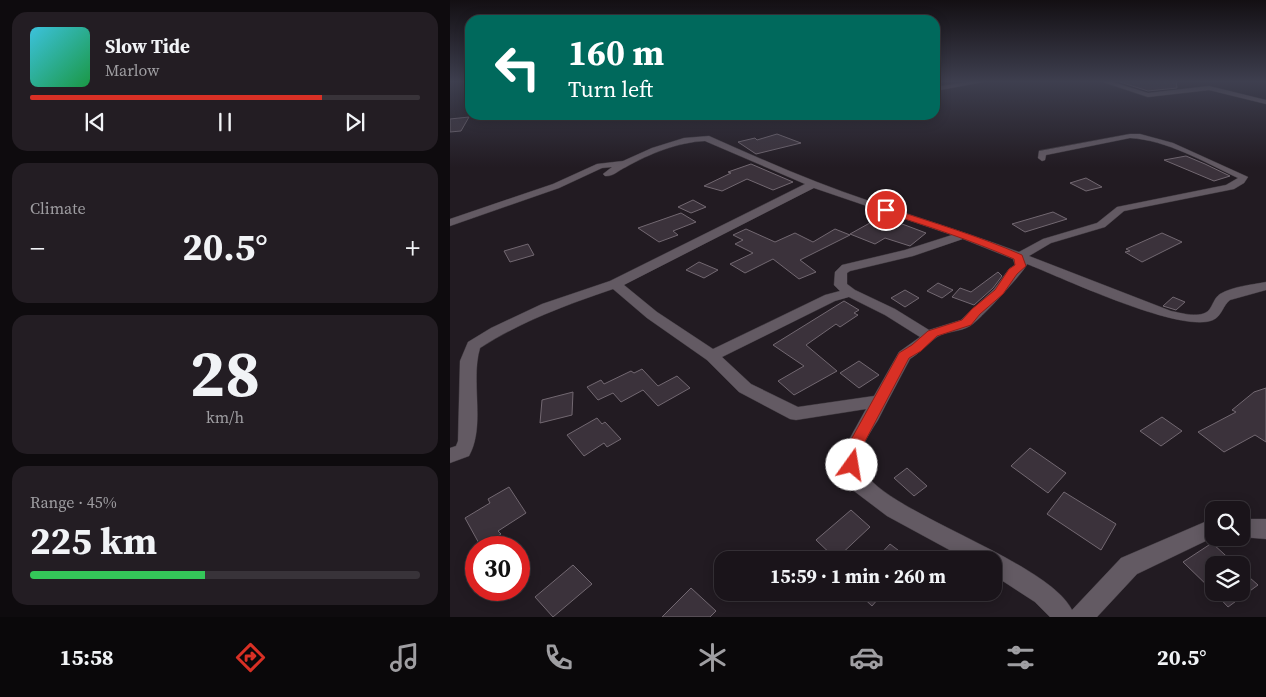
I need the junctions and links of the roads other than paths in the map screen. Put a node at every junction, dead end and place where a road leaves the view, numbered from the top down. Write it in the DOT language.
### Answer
graph roads {
  1 [pos="1042,158"];
  2 [pos="625,162"];
  3 [pos="608,174"];
  4 [pos="813,184"];
  5 [pos="450,223"];
  6 [pos="963,235"];
  7 [pos="1019,257"];
  8 [pos="615,284"];
  9 [pos="1266,286"];
  10 [pos="850,292"];
  11 [pos="928,336"];
  12 [pos="712,356"];
  13 [pos="879,401"];
  14 [pos="450,456"];
  15 [pos="1250,528"];
  16 [pos="1266,529"];
  17 [pos="1205,532"];
  18 [pos="972,551"];
  19 [pos="1002,568"];
  20 [pos="1064,617"];
  21 [pos="1081,617"];
  1 -- 7 [label="street"];
  2 -- 3 [label="street"];
  2 -- 4 [label="street"];
  2 -- 5 [label="street"];
  4 -- 6 [label="street"];
  4 -- 8 [label="street"];
  6 -- 7 [label="street"];
  6 -- 10 [label="street"];
  7 -- 9 [label="street"];
  7 -- 11 [label="street"];
  8 -- 12 [label="street"];
  8 -- 14 [label="street"];
  10 -- 11 [label="street"];
  10 -- 12 [label="street"];
  11 -- 13 [label="street"];
  12 -- 13 [label="street"];
  13 -- 18 [label="street"];
  15 -- 16 [label="street"];
  17 -- 21 [label="street"];
  19 -- 20 [label="street"];
}
